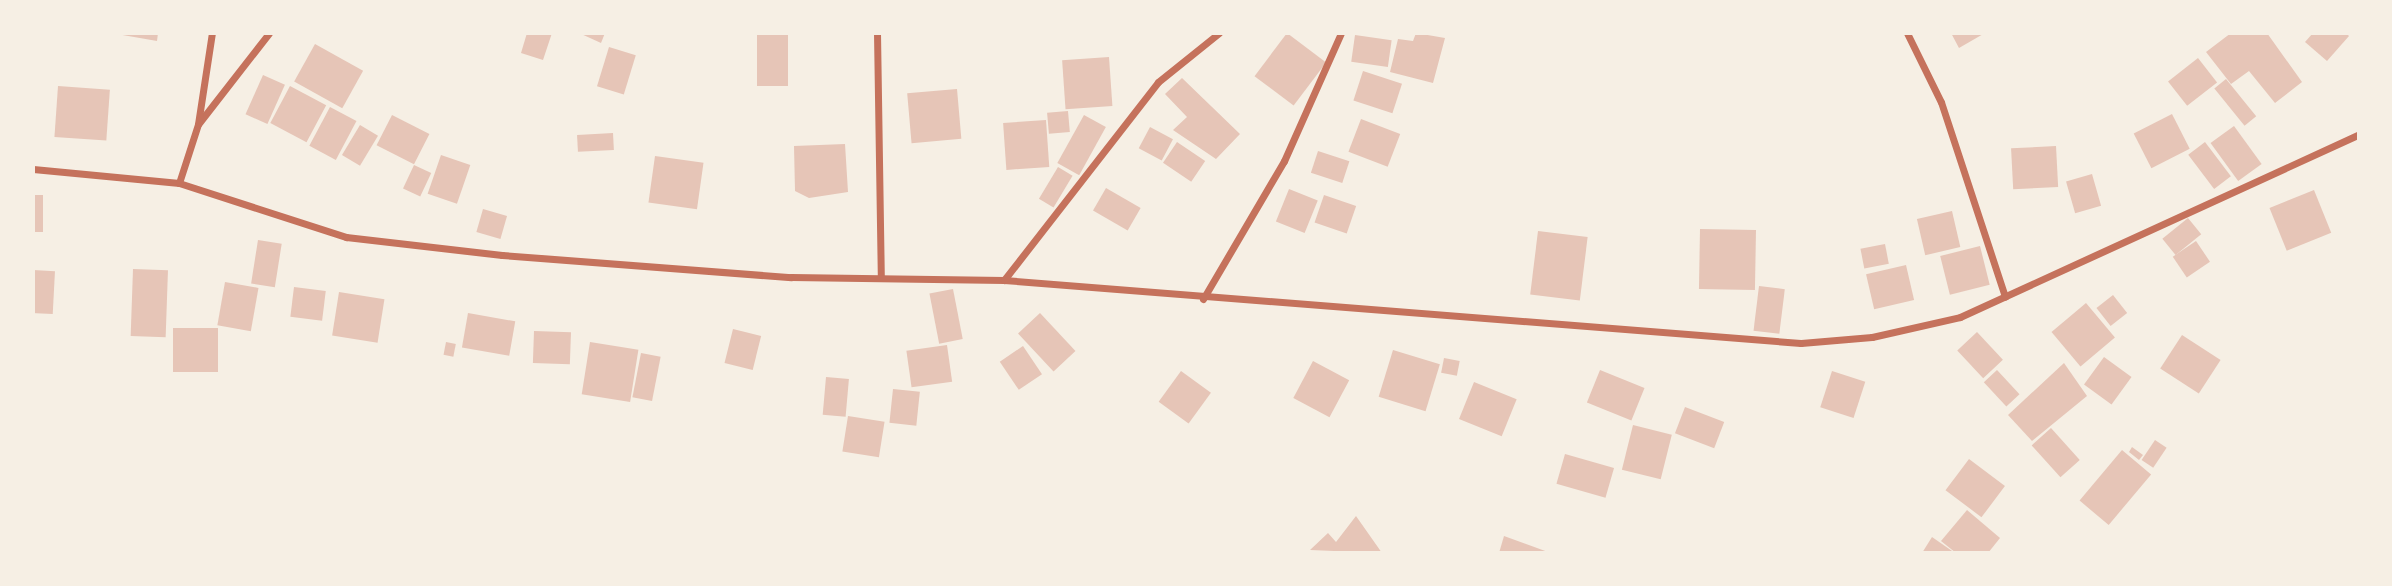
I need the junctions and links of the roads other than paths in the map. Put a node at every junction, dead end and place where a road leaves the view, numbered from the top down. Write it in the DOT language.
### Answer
graph roads {
  1 [pos="212,33"];
  2 [pos="269,33"];
  3 [pos="877,33"];
  4 [pos="1219,33"];
  5 [pos="1341,33"];
  6 [pos="1906,33"];
  7 [pos="198,124"];
  8 [pos="2359,134"];
  9 [pos="33,169"];
  10 [pos="179,183"];
  11 [pos="881,278"];
  12 [pos="1004,280"];
  13 [pos="2006,298"];
  14 [pos="1203,299"];
  1 -- 7 [label="street"];
  2 -- 7 [label="street"];
  3 -- 11 [label="street"];
  4 -- 12 [label="street"];
  5 -- 14 [label="street"];
  6 -- 13 [label="street"];
  7 -- 10 [label="street"];
  8 -- 13 [label="street"];
  9 -- 10 [label="street"];
  10 -- 11 [label="street"];
  11 -- 12 [label="street"];
  12 -- 14 [label="street"];
  13 -- 14 [label="street"];
}
